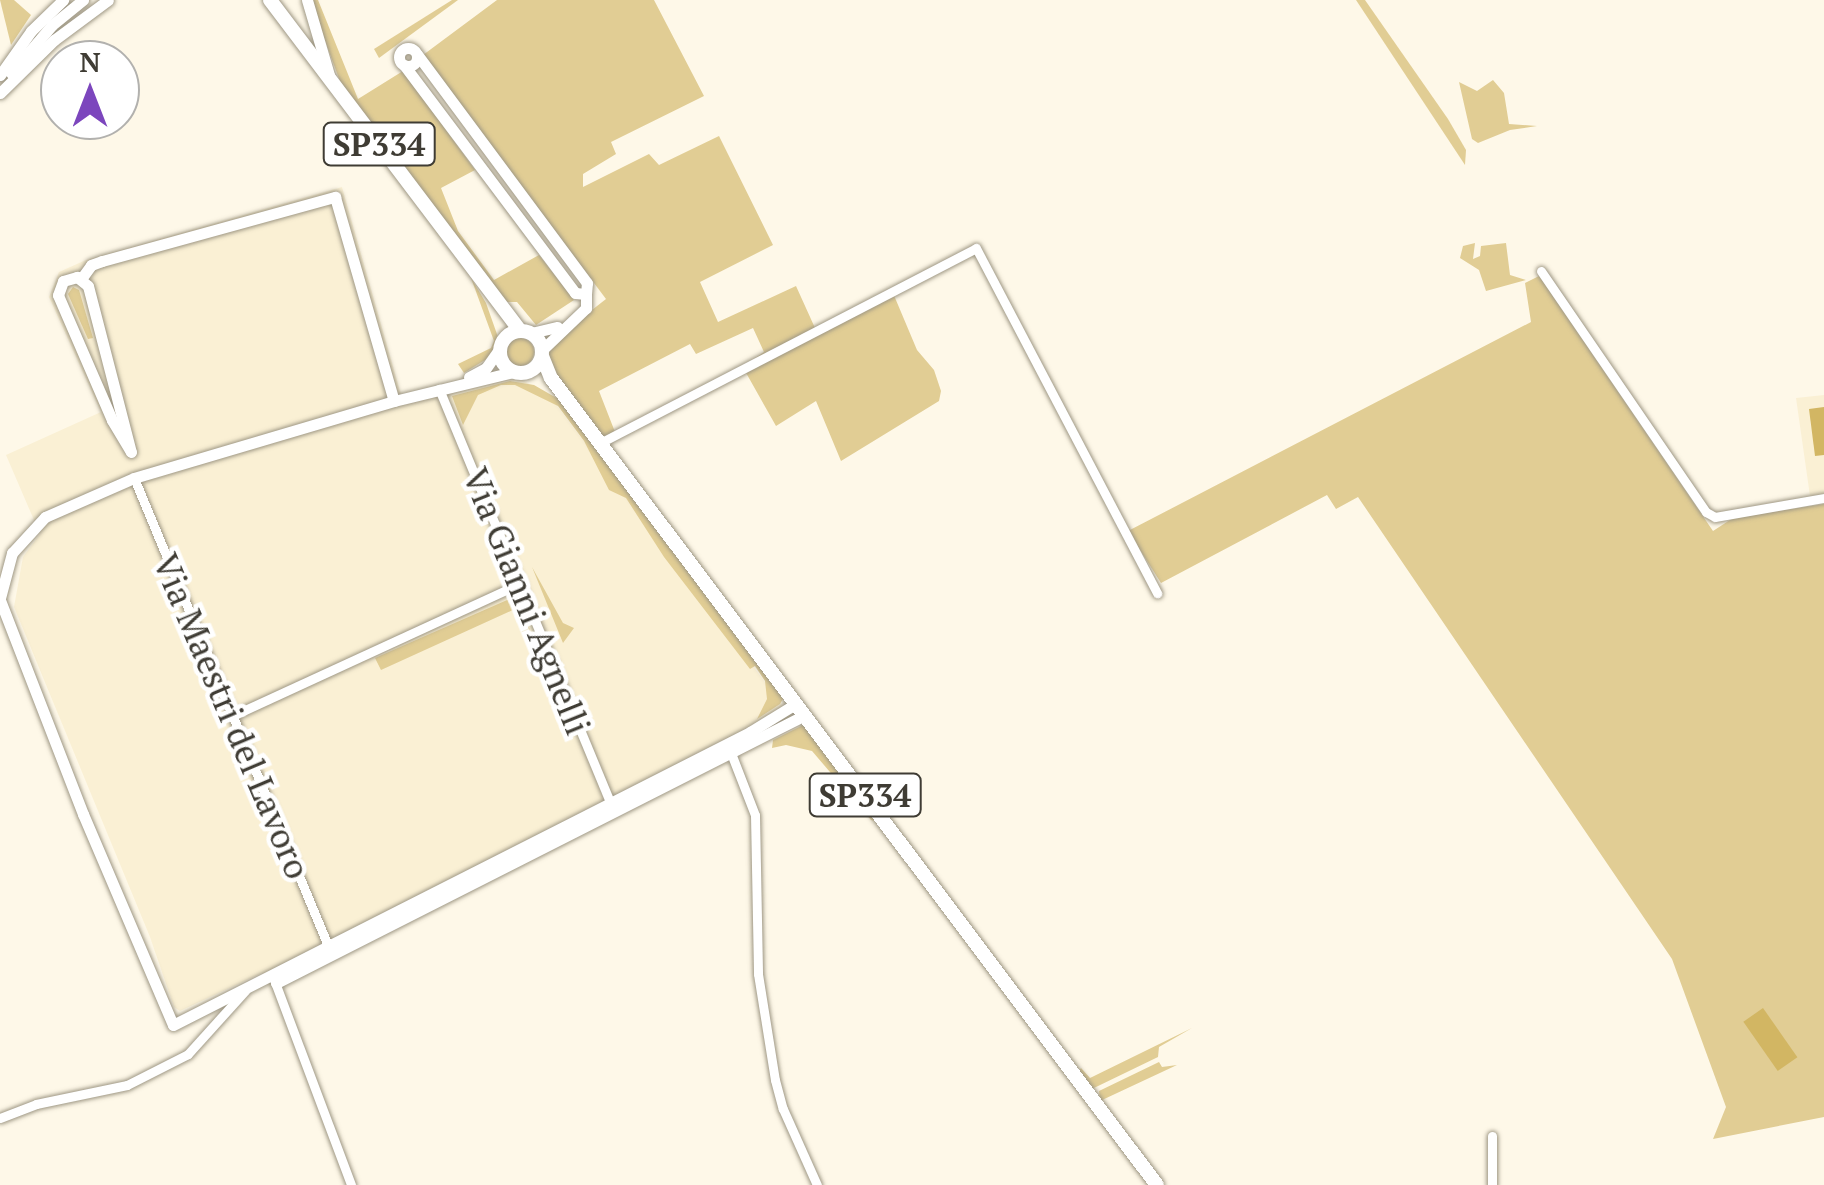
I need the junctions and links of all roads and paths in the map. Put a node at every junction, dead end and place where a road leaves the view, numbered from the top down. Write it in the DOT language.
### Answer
graph roads {
  1 [pos="63,0"];
  2 [pos="83,0"];
  3 [pos="108,0"];
  4 [pos="270,0"];
  5 [pos="307,0"];
  6 [pos="0,76"];
  7 [pos="330,78"];
  8 [pos="0,91"];
  9 [pos="468,122"];
  10 [pos="454,132"];
  11 [pos="542,221"];
  12 [pos="528,232"];
  13 [pos="1541,270"];
  14 [pos="81,279"];
  15 [pos="486,290"];
  16 [pos="586,294"];
  17 [pos="566,323"];
  18 [pos="526,332"];
  19 [pos="501,345"];
  20 [pos="542,353"];
  21 [pos="516,372"];
  22 [pos="440,389"];
  23 [pos="394,400"];
  24 [pos="572,405"];
  25 [pos="602,442"];
  26 [pos="131,452"];
  27 [pos="136,477"];
  28 [pos="1824,498"];
  29 [pos="522,583"];
  30 [pos="1157,592"];
  31 [pos="0,599"];
  32 [pos="6,637"];
  33 [pos="801,709"];
  34 [pos="232,716"];
  35 [pos="729,748"];
  36 [pos="612,807"];
  37 [pos="330,950"];
  38 [pos="274,978"];
  39 [pos="247,989"];
  40 [pos="0,1118"];
  41 [pos="1492,1136"];
  42 [pos="351,1185"];
  43 [pos="817,1185"];
  44 [pos="1158,1185"];
  45 [pos="1492,1185"];
  1 -- 6 [label="street"];
  2 -- 8 [label="street"];
  3 -- 8 [label="street"];
  4 -- 7 [label="main road, SP334"];
  5 -- 7 [label="street"];
  7 -- 15 [label="main road, SP334"];
  9 -- 10 [label="street"];
  9 -- 10 [label="street"];
  9 -- 11 [label="street"];
  10 -- 12 [label="street"];
  11 -- 12 [label="street"];
  11 -- 16 [label="street"];
  12 -- 16 [label="street"];
  13 -- 28 [label="street"];
  14 -- 23 [label="street"];
  14 -- 26 [label="street"];
  14 -- 26 [label="street"];
  15 -- 18 [label="main road, SP334"];
  15 -- 19 [label="main road, SP334"];
  16 -- 17 [label="street"];
  17 -- 18 [label="street"];
  17 -- 20 [label="street"];
  18 -- 19 [label="main road"];
  18 -- 20 [label="main road, SP334"];
  19 -- 21 [label="main road, SP334"];
  19 -- 22 [label="street"];
  20 -- 21 [label="main road"];
  20 -- 24 [label="main road, SP334"];
  21 -- 22 [label="street"];
  21 -- 24 [label="main road, SP334"];
  22 -- 23 [label="street"];
  22 -- 29 [label="street, Via Gianni Agnelli"];
  23 -- 27 [label="street"];
  24 -- 25 [label="main road, SP334"];
  25 -- 30 [label="street"];
  25 -- 33 [label="main road, SP334"];
  26 -- 27 [label="street"];
  27 -- 31 [label="street"];
  27 -- 34 [label="street, Via Maestri del Lavoro"];
  29 -- 34 [label="street"];
  29 -- 36 [label="street, Via Gianni Agnelli"];
  31 -- 32 [label="street"];
  32 -- 39 [label="street"];
  33 -- 35 [label="street"];
  33 -- 44 [label="main road, SP334"];
  34 -- 37 [label="street, Via Maestri del Lavoro"];
  35 -- 36 [label="street"];
  35 -- 43 [label="street"];
  36 -- 37 [label="street"];
  37 -- 38 [label="street"];
  38 -- 39 [label="street"];
  38 -- 42 [label="street"];
  39 -- 40 [label="street"];
  41 -- 45 [label="street"];
}
